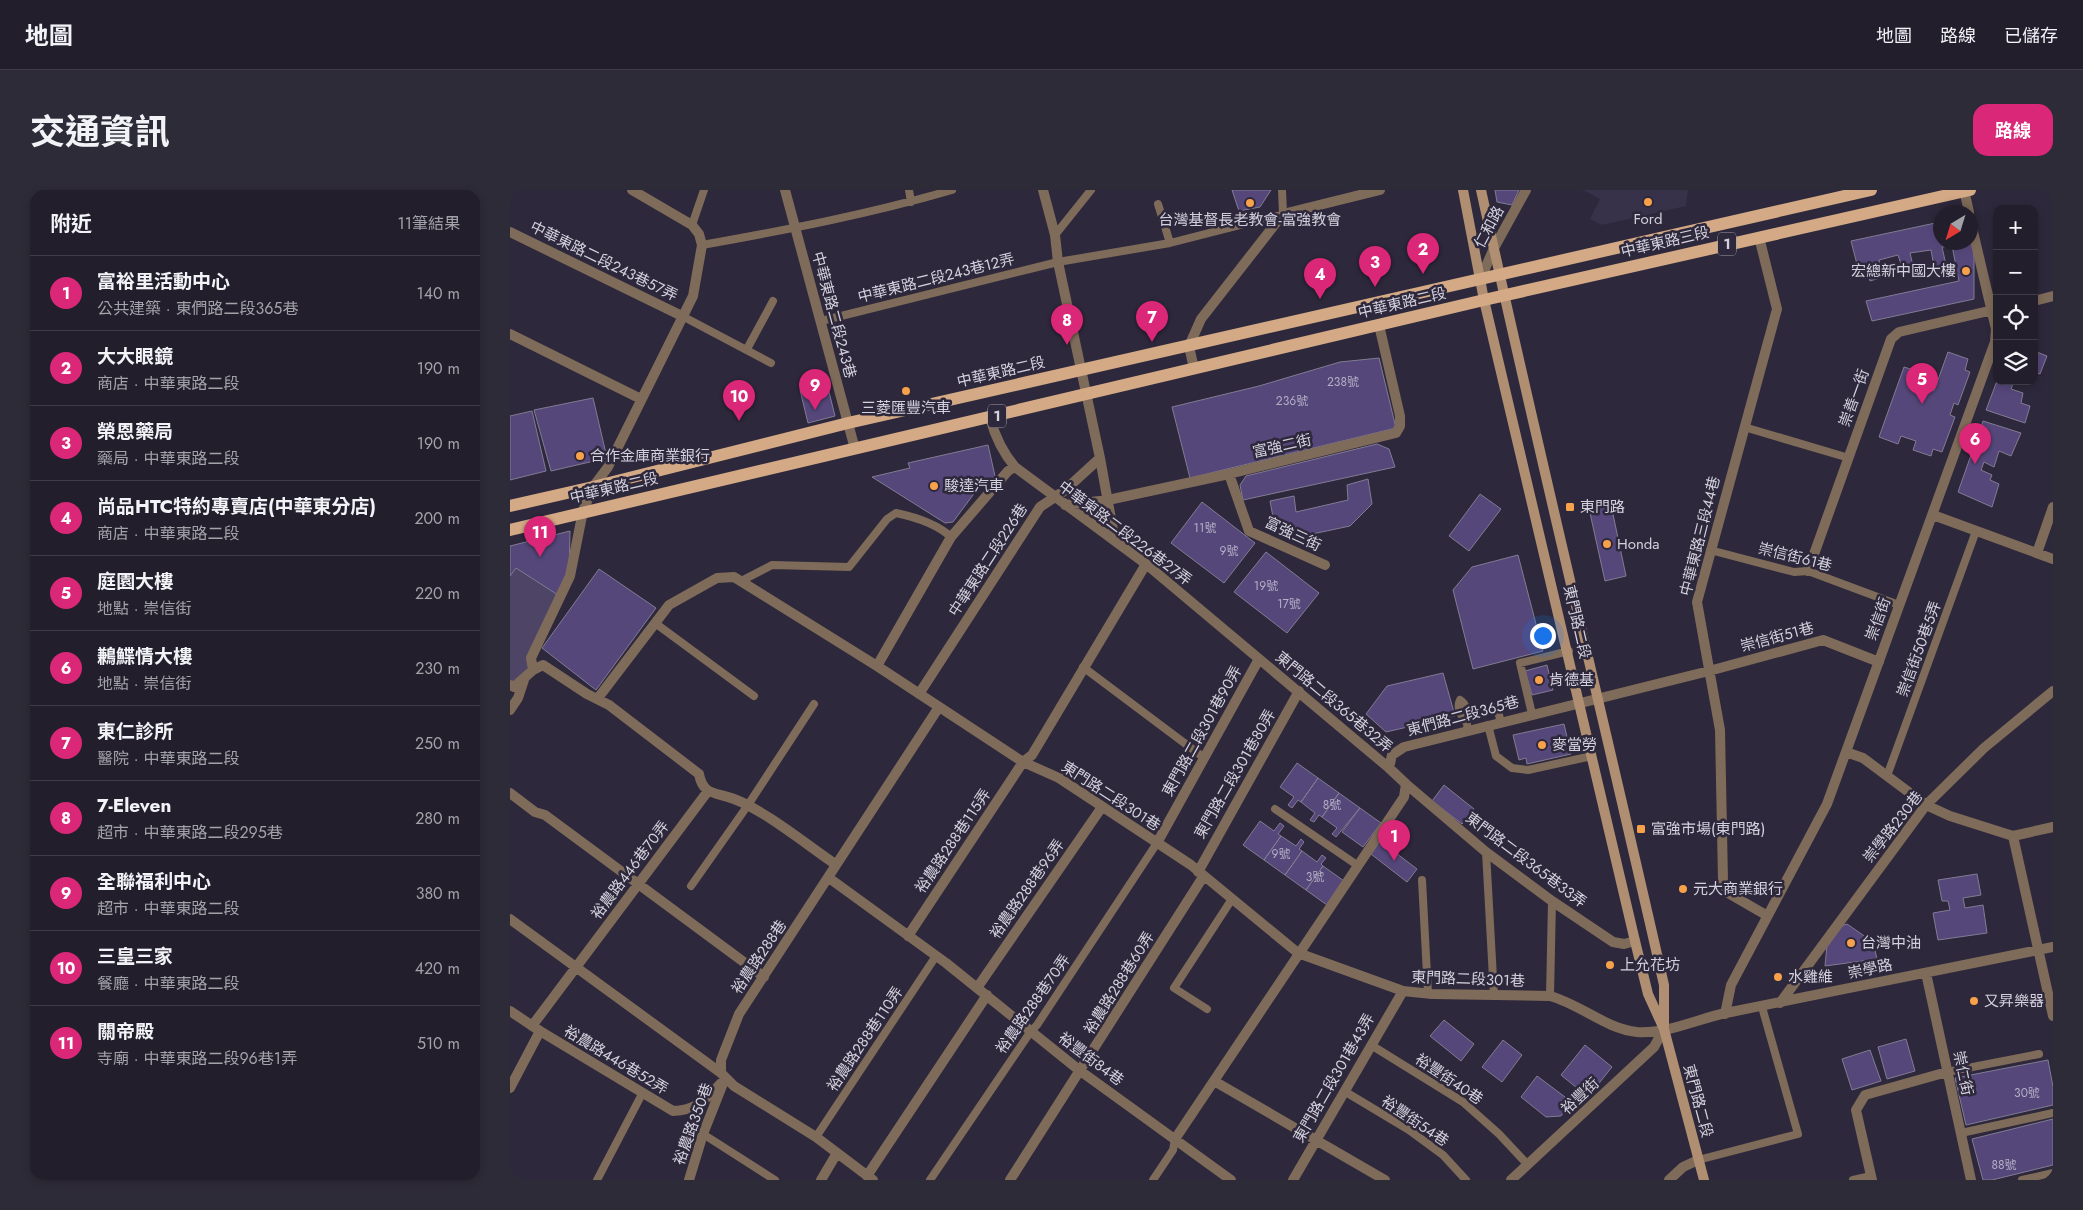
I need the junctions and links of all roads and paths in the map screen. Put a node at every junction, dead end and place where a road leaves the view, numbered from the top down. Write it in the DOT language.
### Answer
graph roads {
  1 [pos="632,190"];
  2 [pos="704,190"];
  3 [pos="785,190"];
  4 [pos="909,190"];
  5 [pos="952,190"];
  6 [pos="1043,190"];
  7 [pos="1090,190"];
  8 [pos="1282,190"];
  9 [pos="1380,190"];
  10 [pos="1463,190"];
  11 [pos="1481,190"];
  12 [pos="1526,190"];
  13 [pos="1871,190"];
  14 [pos="1966,190"];
  15 [pos="912,202"];
  16 [pos="1158,204"];
  17 [pos="1968,205"];
  18 [pos="1283,214"];
  19 [pos="692,225"];
  20 [pos="794,228"];
  21 [pos="510,232"];
  22 [pos="1056,235"];
  23 [pos="1759,236"];
  24 [pos="1170,243"];
  25 [pos="702,245"];
  26 [pos="1494,248"];
  27 [pos="1978,249"];
  28 [pos="1058,262"];
  29 [pos="1500,275"];
  30 [pos="1481,278"];
  31 [pos="1503,296"];
  32 [pos="2053,296"];
  33 [pos="1484,300"];
  34 [pos="2038,300"];
  35 [pos="773,301"];
  36 [pos="1993,305"];
  37 [pos="1993,309"];
  38 [pos="684,317"];
  39 [pos="820,321"];
  40 [pos="1379,325"];
  41 [pos="510,334"];
  42 [pos="1995,340"];
  43 [pos="1189,346"];
  44 [pos="747,349"];
  45 [pos="771,363"];
  46 [pos="1194,369"];
  47 [pos="1082,370"];
  48 [pos="1086,394"];
  49 [pos="641,399"];
  50 [pos="990,418"];
  51 [pos="848,424"];
  52 [pos="1744,427"];
  53 [pos="855,449"];
  54 [pos="1100,458"];
  55 [pos="1848,458"];
  56 [pos="1015,467"];
  57 [pos="1229,474"];
  58 [pos="593,487"];
  59 [pos="1054,498"];
  60 [pos="1108,500"];
  61 [pos="1064,505"];
  62 [pos="510,506"];
  63 [pos="2053,507"];
  64 [pos="583,511"];
  65 [pos="1933,515"];
  66 [pos="510,530"];
  67 [pos="1976,531"];
  68 [pos="951,537"];
  69 [pos="1116,541"];
  70 [pos="1710,550"];
  71 [pos="2037,553"];
  72 [pos="2053,559"];
  73 [pos="1146,564"];
  74 [pos="1325,565"];
  75 [pos="1808,571"];
  76 [pos="741,581"];
  77 [pos="1899,605"];
  78 [pos="655,623"];
  79 [pos="1569,651"];
  80 [pos="1259,659"];
  81 [pos="1878,662"];
  82 [pos="877,666"];
  83 [pos="1083,667"];
  84 [pos="533,670"];
  85 [pos="1709,671"];
  86 [pos="524,680"];
  87 [pos="510,685"];
  88 [pos="1299,691"];
  89 [pos="2053,691"];
  90 [pos="919,694"];
  91 [pos="754,696"];
  92 [pos="1599,697"];
  93 [pos="598,698"];
  94 [pos="1580,702"];
  95 [pos="814,704"];
  96 [pos="1496,705"];
  97 [pos="939,708"];
  98 [pos="510,710"];
  99 [pos="1532,714"];
  100 [pos="1501,722"];
  101 [pos="1488,725"];
  102 [pos="1846,752"];
  103 [pos="1592,756"];
  104 [pos="1203,757"];
  105 [pos="1023,762"];
  106 [pos="1389,768"];
  107 [pos="1887,776"];
  108 [pos="1406,784"];
  109 [pos="708,791"];
  110 [pos="510,793"];
  111 [pos="748,805"];
  112 [pos="1926,805"];
  113 [pos="1102,807"];
  114 [pos="1275,809"];
  115 [pos="2053,827"];
  116 [pos="2013,836"];
  117 [pos="1156,843"];
  118 [pos="1486,852"];
  119 [pos="835,864"];
  120 [pos="1357,865"];
  121 [pos="1201,875"];
  122 [pos="829,878"];
  123 [pos="1422,880"];
  124 [pos="638,883"];
  125 [pos="691,886"];
  126 [pos="1232,899"];
  127 [pos="1552,901"];
  128 [pos="1766,915"];
  129 [pos="510,919"];
  130 [pos="908,936"];
  131 [pos="1635,941"];
  132 [pos="2053,947"];
  133 [pos="2039,950"];
  134 [pos="1298,953"];
  135 [pos="936,956"];
  136 [pos="575,967"];
  137 [pos="1926,973"];
  138 [pos="764,977"];
  139 [pos="977,988"];
  140 [pos="1402,991"];
  141 [pos="1428,994"];
  142 [pos="987,995"];
  143 [pos="1494,996"];
  144 [pos="1550,996"];
  145 [pos="1780,1003"];
  146 [pos="1762,1006"];
  147 [pos="1207,1009"];
  148 [pos="510,1011"];
  149 [pos="1725,1014"];
  150 [pos="2053,1016"];
  151 [pos="536,1029"];
  152 [pos="1664,1030"];
  153 [pos="1031,1031"];
  154 [pos="1371,1045"];
  155 [pos="2039,1054"];
  156 [pos="1080,1070"];
  157 [pos="1948,1072"];
  158 [pos="723,1076"];
  159 [pos="1214,1081"];
  160 [pos="510,1088"];
  161 [pos="1344,1091"];
  162 [pos="642,1094"];
  163 [pos="2053,1113"];
  164 [pos="1961,1133"];
  165 [pos="704,1134"];
  166 [pos="816,1137"];
  167 [pos="1175,1139"];
  168 [pos="1315,1140"];
  169 [pos="837,1153"];
  170 [pos="1698,1160"];
  171 [pos="1528,1165"];
  172 [pos="2053,1173"];
  173 [pos="870,1178"];
  174 [pos="1872,1178"];
  175 [pos="597,1180"];
  176 [pos="689,1180"];
  177 [pos="775,1180"];
  178 [pos="821,1180"];
  179 [pos="930,1180"];
  180 [pos="1010,1180"];
  181 [pos="1153,1180"];
  182 [pos="1231,1180"];
  183 [pos="1293,1180"];
  184 [pos="1385,1180"];
  185 [pos="1466,1180"];
  186 [pos="1511,1180"];
  187 [pos="1670,1180"];
  188 [pos="1704,1180"];
  189 [pos="1853,1180"];
  190 [pos="1971,1180"];
  191 [pos="2022,1180"];
  1 -- 19 [label="street"];
  2 -- 19 [label="lane"];
  3 -- 20 [label="street, 中華東路二段243巷"];
  4 -- 15 [label="lane"];
  5 -- 15 [label="lane"];
  6 -- 22 [label="street"];
  7 -- 22 [label="lane"];
  8 -- 18 [label="lane"];
  9 -- 18 [label="street"];
  10 -- 30 [label="main road, 東門路二段"];
  11 -- 26 [label="main road, 東門路二段"];
  12 -- 26 [label="street, 仁和路"];
  13 -- 29 [label="main road, 中華東路三段 / 1"];
  14 -- 17 [label="street"];
  14 -- 23 [label="main road, 中華東路三段 / 1"];
  15 -- 20 [label="lane"];
  16 -- 24 [label="lane"];
  18 -- 24 [label="lane, 中華東路二段243巷12弄"];
  18 -- 43 [label="street"];
  19 -- 25 [label="street"];
  20 -- 25 [label="lane"];
  20 -- 39 [label="street, 中華東路二段243巷"];
  21 -- 38 [label="street, 中華東路二段243巷57弄"];
  22 -- 28 [label="street"];
  23 -- 31 [label="main road, 中華東路三段 / 1"];
  23 -- 52 [label="street, 中華東路三段44巷"];
  24 -- 28 [label="lane, 中華東路二段243巷12弄"];
  25 -- 38 [label="street"];
  26 -- 29 [label="main road, 東門路二段"];
  26 -- 30 [label="street, 仁和路"];
  27 -- 36 [label="street, 崇信街"];
  28 -- 39 [label="lane, 中華東路二段243巷12弄"];
  28 -- 47 [label="street"];
  29 -- 30 [label="main road, 中華東路二段 / 1"];
  29 -- 31 [label="main road, 東門路二段"];
  30 -- 33 [label="main road, 東門路二段"];
  30 -- 43 [label="main road, 中華東路二段 / 1"];
  31 -- 33 [label="main road, 中華東路三段 / 1"];
  31 -- 92 [label="main road, 東門路二段"];
  32 -- 34 [label="street"];
  33 -- 40 [label="main road, 中華東路二段 / 1"];
  33 -- 79 [label="main road, 東門路二段"];
  35 -- 44 [label="lane"];
  37 -- 55 [label="street, 崇善一街"];
  38 -- 44 [label="lane"];
  38 -- 49 [label="street"];
  39 -- 51 [label="street, 中華東路二段243巷"];
  40 -- 46 [label="main road, 中華東路二段 / 1"];
  40 -- 57 [label="street, 富強二街"];
  41 -- 49 [label="street"];
  42 -- 65 [label="street, 崇信街"];
  43 -- 46 [label="street"];
  43 -- 47 [label="main road, 中華東路二段 / 1"];
  44 -- 45 [label="lane"];
  46 -- 48 [label="main road, 中華東路二段 / 1"];
  47 -- 48 [label="street"];
  47 -- 51 [label="main road, 中華東路二段 / 1"];
  48 -- 50 [label="main road, 中華東路二段 / 1"];
  48 -- 54 [label="street"];
  49 -- 58 [label="street"];
  50 -- 53 [label="main road, 中華東路二段 / 1"];
  50 -- 56 [label="street, 中華東路二段226巷27弄"];
  51 -- 53 [label="street, 中華東路二段243巷"];
  51 -- 58 [label="main road, 中華東路二段 / 1"];
  52 -- 55 [label="lane"];
  52 -- 70 [label="street, 中華東路三段44巷"];
  53 -- 64 [label="main road, 中華東路二段 / 1"];
  54 -- 59 [label="street, 中華東路二段226巷"];
  54 -- 60 [label="street"];
  55 -- 75 [label="street, 崇善一街"];
  56 -- 59 [label="street, 中華東路二段226巷27弄"];
  56 -- 68 [label="street"];
  57 -- 60 [label="street, 富強二街"];
  57 -- 74 [label="street, 富強三街"];
  58 -- 62 [label="main road, 中華東路二段 / 1"];
  58 -- 64 [label="street"];
  59 -- 61 [label="street, 中華東路二段226巷27弄"];
  59 -- 90 [label="street, 中華東路二段226巷"];
  60 -- 61 [label="street, 富強二街"];
  60 -- 69 [label="street"];
  61 -- 69 [label="street, 中華東路二段226巷27弄"];
  63 -- 71 [label="street"];
  64 -- 66 [label="main road, 中華東路二段 / 1"];
  64 -- 84 [label="street"];
  65 -- 67 [label="street"];
  65 -- 77 [label="street, 崇信街"];
  67 -- 71 [label="street"];
  67 -- 107 [label="lane, 崇信街50巷5弄"];
  68 -- 76 [label="lane"];
  68 -- 82 [label="street"];
  69 -- 73 [label="street, 中華東路二段226巷27弄"];
  70 -- 75 [label="lane, 崇信街61巷"];
  70 -- 85 [label="street, 中華東路三段44巷"];
  71 -- 72 [label="street"];
  73 -- 80 [label="street, 中華東路二段226巷27弄"];
  73 -- 83 [label="street, 裕農路288巷115弄"];
  75 -- 77 [label="lane, 崇信街61巷"];
  76 -- 78 [label="street, 東門路二段301巷"];
  76 -- 82 [label="street, 東門路二段301巷"];
  77 -- 81 [label="street, 崇信街"];
  78 -- 91 [label="lane"];
  78 -- 93 [label="street, 東門路二段301巷"];
  79 -- 94 [label="main road, 東門路二段"];
  79 -- 99 [label="lane"];
  80 -- 88 [label="street, 東門路二段365巷32弄"];
  80 -- 104 [label="street, 東門路二段301巷90弄"];
  81 -- 85 [label="street, 崇信街51巷"];
  81 -- 102 [label="street, 崇信街"];
  82 -- 90 [label="street, 東門路二段301巷"];
  83 -- 104 [label="lane"];
  83 -- 105 [label="street, 裕農路288巷115弄"];
  84 -- 86 [label="street"];
  84 -- 93 [label="street"];
  85 -- 92 [label="street, 崇信街51巷"];
  85 -- 128 [label="street, 中華東路三段44巷"];
  86 -- 87 [label="street"];
  86 -- 98 [label="street"];
  88 -- 106 [label="street, 東門路二段365巷32弄"];
  88 -- 121 [label="street, 東門路二段301巷80弄"];
  89 -- 112 [label="street, 崇學路230巷"];
  90 -- 97 [label="street, 東門路二段301巷"];
  92 -- 94 [label="street, 東們路二段365巷"];
  92 -- 152 [label="main road, 東門路二段"];
  93 -- 109 [label="street"];
  94 -- 99 [label="street, 東們路二段365巷"];
  94 -- 103 [label="main road, 東門路二段"];
  95 -- 111 [label="lane"];
  96 -- 100 [label="lane"];
  97 -- 105 [label="street, 東門路二段301巷"];
  97 -- 119 [label="street, 裕農路288巷"];
  99 -- 100 [label="street, 東們路二段365巷"];
  100 -- 101 [label="street, 東們路二段365巷"];
  101 -- 103 [label="lane"];
  101 -- 106 [label="street, 東們路二段365巷"];
  102 -- 107 [label="street"];
  102 -- 128 [label="street, 崇信街"];
  103 -- 131 [label="main road, 東門路二段"];
  104 -- 117 [label="street, 東門路二段301巷90弄"];
  105 -- 113 [label="street, 東門路二段301巷"];
  105 -- 130 [label="street, 裕農路288巷115弄"];
  106 -- 108 [label="street"];
  107 -- 112 [label="street"];
  108 -- 118 [label="street, 東門路二段365巷33弄"];
  108 -- 120 [label="street"];
  109 -- 111 [label="street"];
  109 -- 124 [label="street, 裕農路446巷70弄"];
  110 -- 124 [label="street"];
  111 -- 119 [label="street"];
  111 -- 125 [label="lane"];
  112 -- 116 [label="street"];
  112 -- 145 [label="street, 崇學路230巷"];
  113 -- 117 [label="street, 東門路二段301巷"];
  113 -- 139 [label="street, 裕農路288巷96弄"];
  114 -- 120 [label="lane"];
  115 -- 116 [label="street"];
  116 -- 133 [label="street"];
  117 -- 121 [label="street, 東門路二段301巷"];
  117 -- 153 [label="lane, 裕農路288巷70弄"];
  118 -- 127 [label="street, 東門路二段365巷33弄"];
  118 -- 143 [label="lane"];
  119 -- 122 [label="street, 裕農路288巷"];
  120 -- 134 [label="street"];
  121 -- 126 [label="street, 東門路二段301巷"];
  121 -- 156 [label="street, 裕農路288巷60弄"];
  122 -- 130 [label="street, 裕豐街84巷"];
  122 -- 138 [label="street, 裕農路288巷"];
  123 -- 141 [label="lane"];
  124 -- 136 [label="street, 裕農路446巷70弄"];
  124 -- 138 [label="street"];
  126 -- 134 [label="street, 東門路二段301巷"];
  126 -- 147 [label="lane"];
  127 -- 131 [label="street, 東門路二段365巷33弄"];
  127 -- 144 [label="lane"];
  128 -- 149 [label="street, 崇信街"];
  129 -- 136 [label="street"];
  130 -- 135 [label="street, 裕豐街84巷"];
  131 -- 152 [label="main road, 東門路二段"];
  132 -- 133 [label="street, 崇學路"];
  133 -- 137 [label="street, 崇學路"];
  133 -- 150 [label="street"];
  134 -- 140 [label="street, 東門路二段301巷"];
  134 -- 159 [label="street"];
  135 -- 139 [label="street, 裕豐街84巷"];
  135 -- 166 [label="lane, 裕農路288巷110弄"];
  136 -- 151 [label="street, 裕農路446巷70弄"];
  136 -- 158 [label="street"];
  137 -- 145 [label="street, 崇學路"];
  137 -- 157 [label="street, 崇仁街"];
  138 -- 158 [label="street, 裕農路288巷"];
  139 -- 142 [label="street, 裕豐街84巷"];
  140 -- 141 [label="street, 東門路二段301巷"];
  140 -- 154 [label="street, 東門路二段301巷43弄"];
  141 -- 143 [label="street, 東門路二段301巷"];
  142 -- 153 [label="street, 裕豐街84巷"];
  142 -- 173 [label="street"];
  143 -- 144 [label="street, 東門路二段301巷"];
  144 -- 152 [label="street, 東門路二段301巷"];
  145 -- 146 [label="street, 崇學路"];
  146 -- 149 [label="street, 崇學路"];
  146 -- 170 [label="lane"];
  148 -- 151 [label="street, 裕農路446巷52弄"];
  149 -- 152 [label="street, 崇學路"];
  151 -- 160 [label="street, 裕農路446巷52弄"];
  151 -- 162 [label="street, 裕農路446巷52弄"];
  152 -- 170 [label="main road, 東門路二段"];
  152 -- 171 [label="street, 裕豐街"];
  153 -- 156 [label="street, 裕豐街84巷"];
  153 -- 179 [label="lane, 裕農路288巷70弄"];
  154 -- 161 [label="street, 東門路二段301巷43弄"];
  154 -- 171 [label="lane, 裕豐街40巷"];
  155 -- 157 [label="lane"];
  156 -- 167 [label="street, 裕豐街84巷"];
  156 -- 180 [label="street, 裕農路288巷60弄"];
  157 -- 164 [label="street, 崇仁街"];
  157 -- 174 [label="street"];
  158 -- 162 [label="street, 裕農路446巷52弄"];
  158 -- 165 [label="street, 裕農路350巷"];
  158 -- 166 [label="street"];
  159 -- 167 [label="street"];
  159 -- 168 [label="street"];
  161 -- 168 [label="street, 東門路二段301巷43弄"];
  161 -- 185 [label="lane, 裕豐街54巷"];
  162 -- 175 [label="lane"];
  163 -- 164 [label="lane"];
  164 -- 190 [label="street, 崇仁街"];
  165 -- 176 [label="street, 裕農路350巷"];
  165 -- 177 [label="lane"];
  166 -- 169 [label="street"];
  167 -- 181 [label="lane"];
  167 -- 182 [label="street, 裕豐街84巷"];
  168 -- 183 [label="street, 東門路二段301巷43弄"];
  168 -- 184 [label="street"];
  169 -- 173 [label="street"];
  169 -- 178 [label="street"];
  170 -- 187 [label="street"];
  170 -- 188 [label="main road, 東門路二段"];
  171 -- 186 [label="street, 裕豐街"];
  172 -- 191 [label="lane"];
  174 -- 189 [label="lane"];
}
